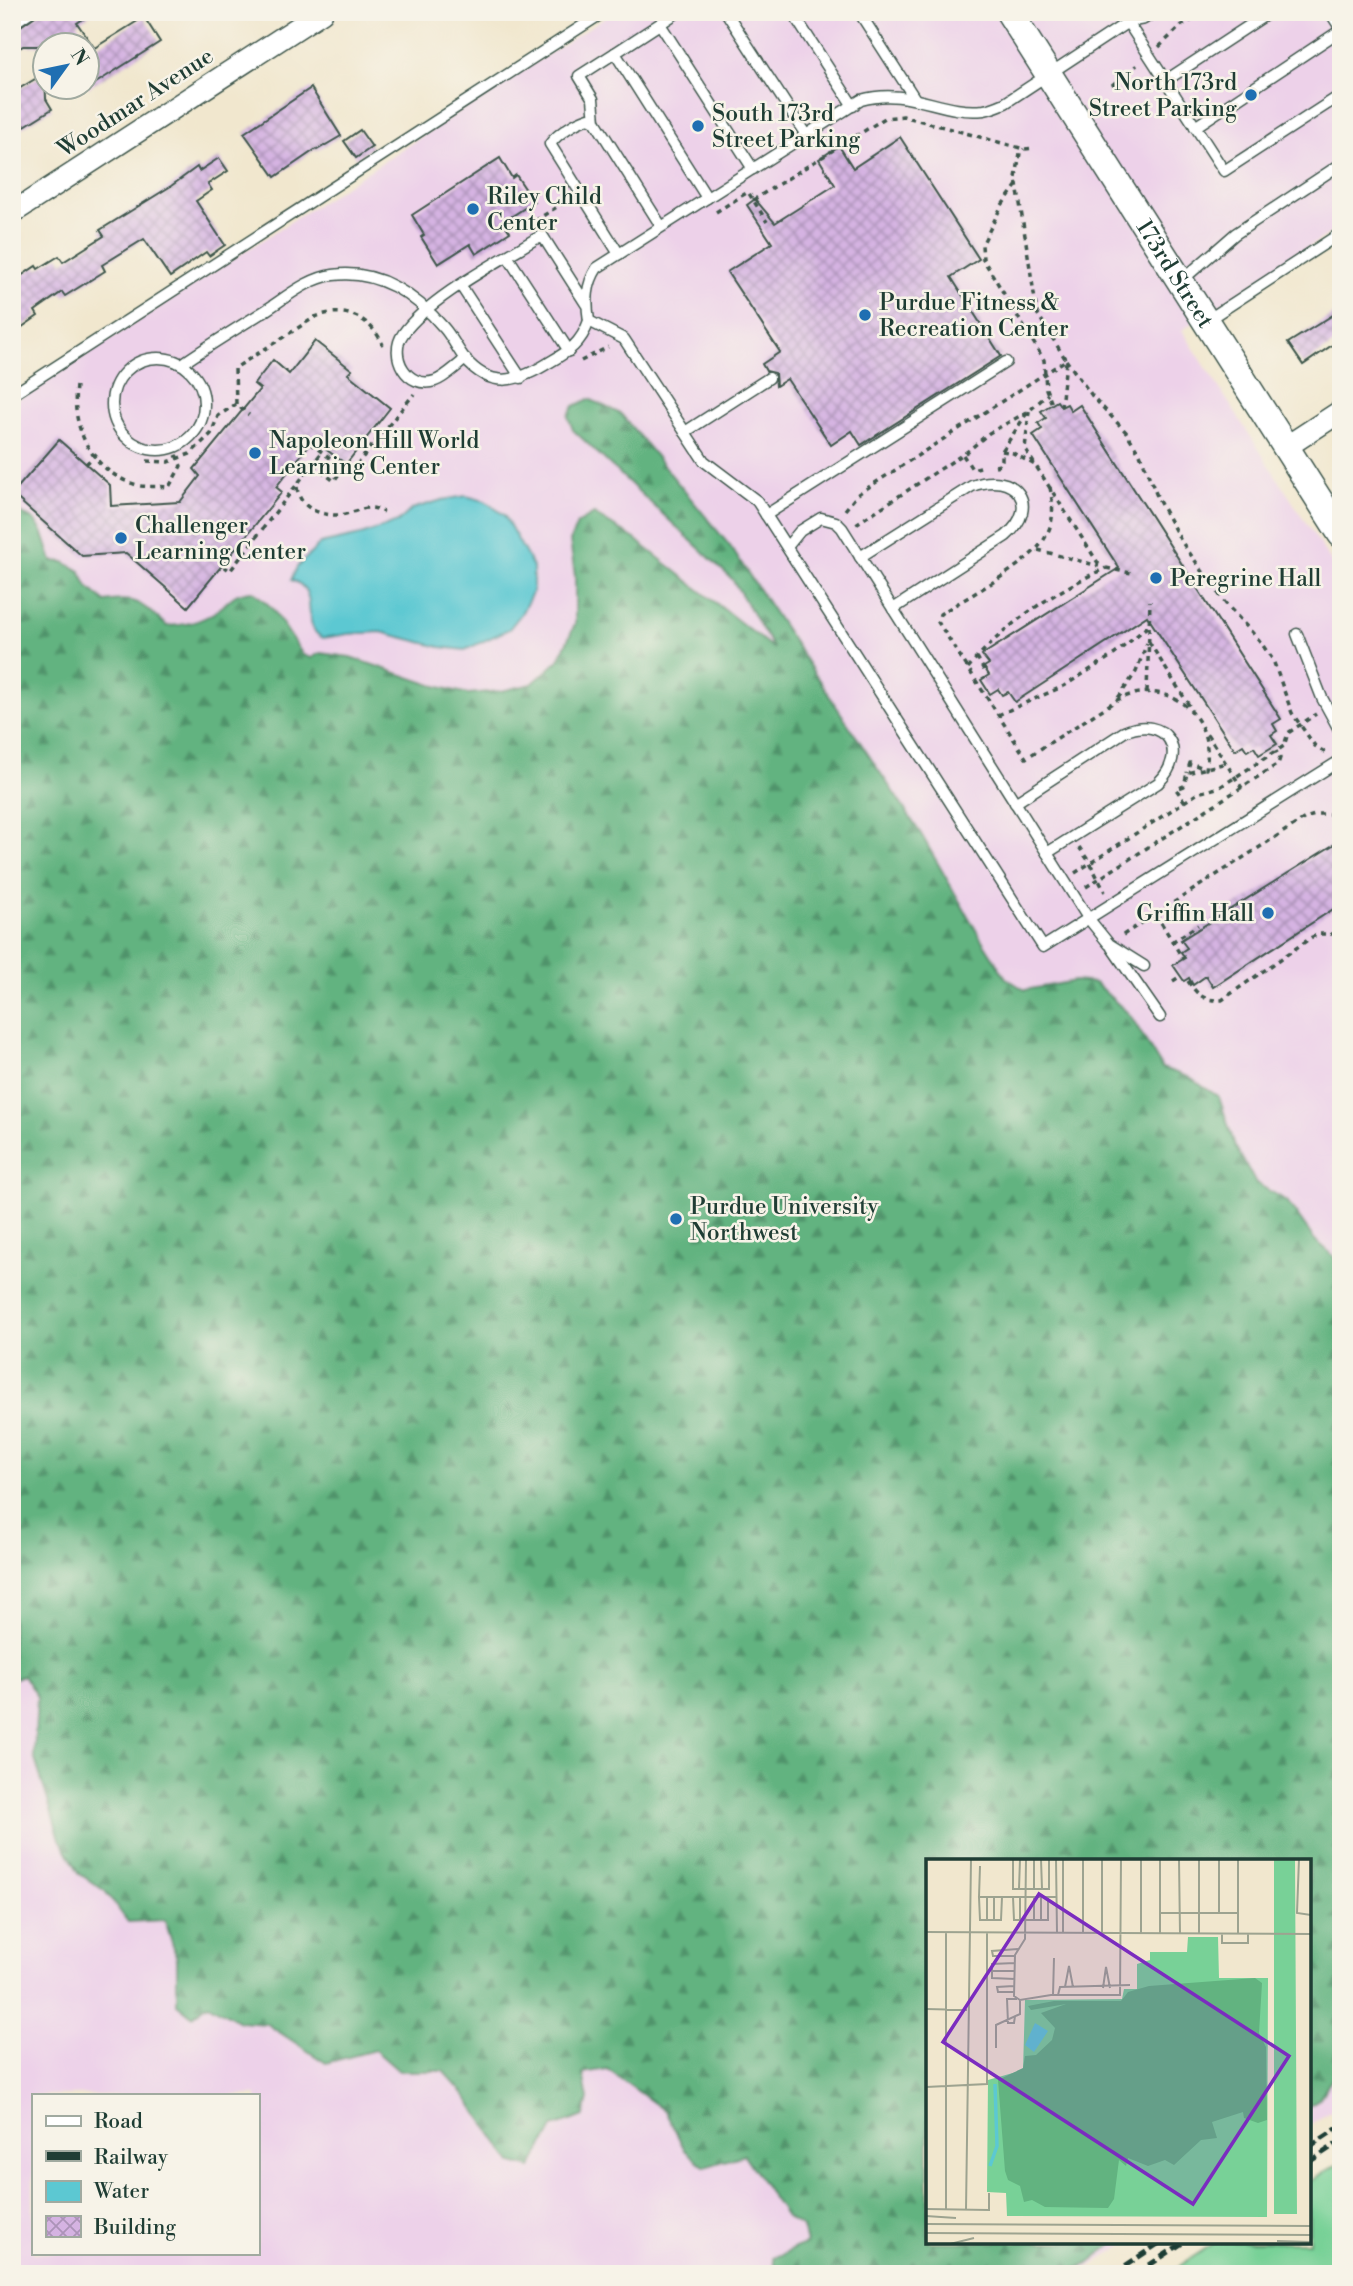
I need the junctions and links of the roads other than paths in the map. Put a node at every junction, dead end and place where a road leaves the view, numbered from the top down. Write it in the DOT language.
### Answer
graph roads {
  1 [pos="30,12"];
  2 [pos="604,12"];
  3 [pos="678,12"];
  4 [pos="726,12"];
  5 [pos="792,12"];
  6 [pos="859,12"];
  7 [pos="1009,12"];
  8 [pos="1154,12"];
  9 [pos="1270,12"];
  10 [pos="1330,12"];
  11 [pos="309,16"];
  12 [pos="1124,17"];
  13 [pos="12,24"];
  14 [pos="660,24"];
  15 [pos="1341,29"];
  16 [pos="615,53"];
  17 [pos="1048,74"];
  18 [pos="1166,81"];
  19 [pos="1341,95"];
  20 [pos="915,99"];
  21 [pos="853,106"];
  22 [pos="595,121"];
  23 [pos="1195,127"];
  24 [pos="806,135"];
  25 [pos="1341,164"];
  26 [pos="753,169"];
  27 [pos="707,198"];
  28 [pos="12,213"];
  29 [pos="661,226"];
  30 [pos="1341,233"];
  31 [pos="619,254"];
  32 [pos="508,257"];
  33 [pos="1180,282"];
  34 [pos="461,286"];
  35 [pos="586,304"];
  36 [pos="425,310"];
  37 [pos="589,321"];
  38 [pos="1206,321"];
  39 [pos="569,351"];
  40 [pos="466,359"];
  41 [pos="1006,362"];
  42 [pos="182,365"];
  43 [pos="522,378"];
  44 [pos="769,378"];
  45 [pos="12,395"];
  46 [pos="1341,411"];
  47 [pos="685,432"];
  48 [pos="1286,447"];
  49 [pos="766,514"];
  50 [pos="1341,534"];
  51 [pos="787,547"];
  52 [pos="860,557"];
  53 [pos="893,608"];
  54 [pos="1297,634"];
  55 [pos="1341,733"];
  56 [pos="1340,760"];
  57 [pos="1015,803"];
  58 [pos="1047,853"];
  59 [pos="1088,918"];
  60 [pos="1109,944"];
  61 [pos="1144,967"];
  62 [pos="1160,1017"];
  1 -- 13 [label="lane"];
  2 -- 45 [label="lane"];
  3 -- 14 [label="lane"];
  4 -- 24 [label="lane"];
  5 -- 21 [label="lane"];
  6 -- 20 [label="lane"];
  7 -- 17 [label="street, 173rd Street"];
  8 -- 12 [label="lane"];
  9 -- 18 [label="lane"];
  10 -- 15 [label="lane"];
  11 -- 28 [label="street, Woodmar Avenue"];
  12 -- 17 [label="lane"];
  12 -- 18 [label="lane"];
  14 -- 16 [label="lane"];
  14 -- 26 [label="lane"];
  15 -- 23 [label="lane"];
  16 -- 22 [label="lane"];
  16 -- 27 [label="lane"];
  17 -- 20 [label="lane"];
  17 -- 33 [label="street, 173rd Street"];
  18 -- 23 [label="lane"];
  19 -- 23 [label="lane"];
  20 -- 21 [label="lane"];
  21 -- 24 [label="lane"];
  22 -- 29 [label="lane"];
  22 -- 31 [label="lane"];
  24 -- 26 [label="lane"];
  25 -- 33 [label="lane"];
  26 -- 27 [label="lane"];
  27 -- 29 [label="lane"];
  29 -- 31 [label="lane"];
  30 -- 38 [label="lane"];
  31 -- 35 [label="lane"];
  32 -- 34 [label="lane"];
  32 -- 35 [label="lane"];
  32 -- 39 [label="lane"];
  33 -- 38 [label="street, 173rd Street"];
  34 -- 36 [label="lane"];
  34 -- 43 [label="lane"];
  35 -- 37 [label="lane"];
  36 -- 40 [label="lane"];
  36 -- 40 [label="lane"];
  36 -- 42 [label="lane"];
  37 -- 39 [label="lane"];
  37 -- 47 [label="lane"];
  38 -- 48 [label="street, 173rd Street"];
  39 -- 43 [label="lane"];
  40 -- 43 [label="lane"];
  41 -- 49 [label="lane"];
  42 -- 42 [label="lane"];
  44 -- 47 [label="lane"];
  46 -- 48 [label="street"];
  47 -- 49 [label="lane"];
  48 -- 50 [label="street, 173rd Street"];
  49 -- 51 [label="lane"];
  51 -- 52 [label="lane"];
  51 -- 59 [label="lane"];
  52 -- 53 [label="lane"];
  52 -- 53 [label="lane"];
  53 -- 57 [label="lane"];
  54 -- 55 [label="lane"];
  56 -- 59 [label="lane"];
  57 -- 58 [label="lane"];
  57 -- 58 [label="lane"];
  58 -- 59 [label="lane"];
  59 -- 60 [label="lane"];
  60 -- 61 [label="lane"];
  60 -- 62 [label="lane"];
}
